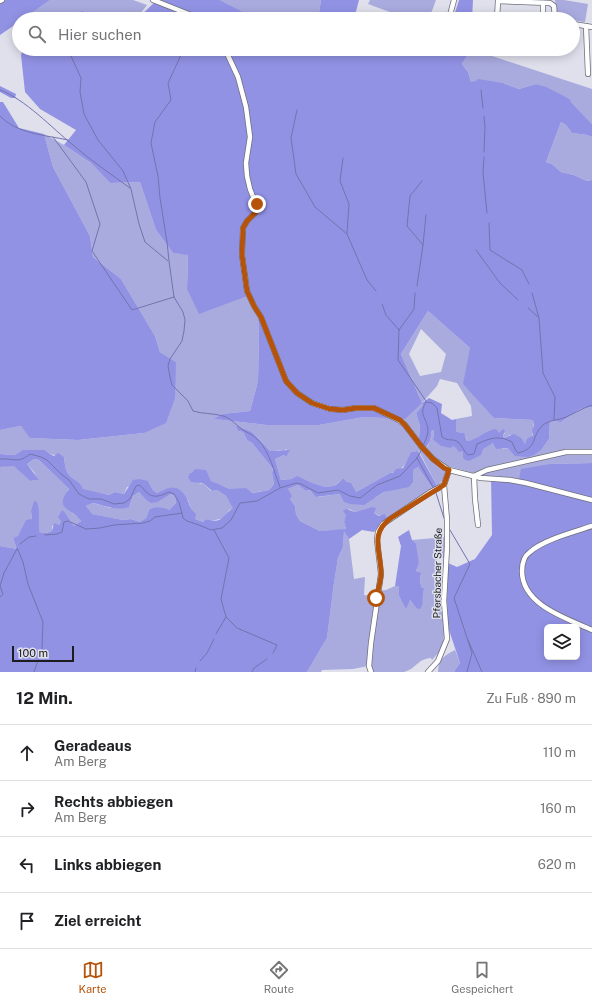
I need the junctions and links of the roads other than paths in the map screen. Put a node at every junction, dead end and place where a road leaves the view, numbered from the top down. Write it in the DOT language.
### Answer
graph roads {
  1 [pos="153,0"];
  2 [pos="454,0"];
  3 [pos="543,3"];
  4 [pos="183,12"];
  5 [pos="451,12"];
  6 [pos="498,12"];
  7 [pos="543,12"];
  8 [pos="554,12"];
  9 [pos="580,25"];
  10 [pos="586,26"];
  11 [pos="592,27"];
  12 [pos="228,56"];
  13 [pos="588,74"];
  14 [pos="592,452"];
  15 [pos="449,470"];
  16 [pos="474,476"];
  17 [pos="444,485"];
  18 [pos="592,500"];
  19 [pos="478,525"];
  20 [pos="592,526"];
  21 [pos="592,630"];
  22 [pos="371,672"];
  23 [pos="428,672"];
  1 -- 4 [label="street"];
  2 -- 5 [label="street"];
  3 -- 6 [label="street"];
  3 -- 7 [label="street"];
  3 -- 8 [label="street"];
  9 -- 10 [label="street"];
  10 -- 11 [label="street"];
  10 -- 13 [label="street"];
  12 -- 15 [label="street"];
  14 -- 16 [label="street"];
  15 -- 16 [label="street"];
  15 -- 17 [label="street, Pfersbacher Straße"];
  16 -- 18 [label="street"];
  16 -- 19 [label="street"];
  17 -- 22 [label="street"];
  17 -- 23 [label="street, Pfersbacher Straße"];
  20 -- 21 [label="street"];
}
